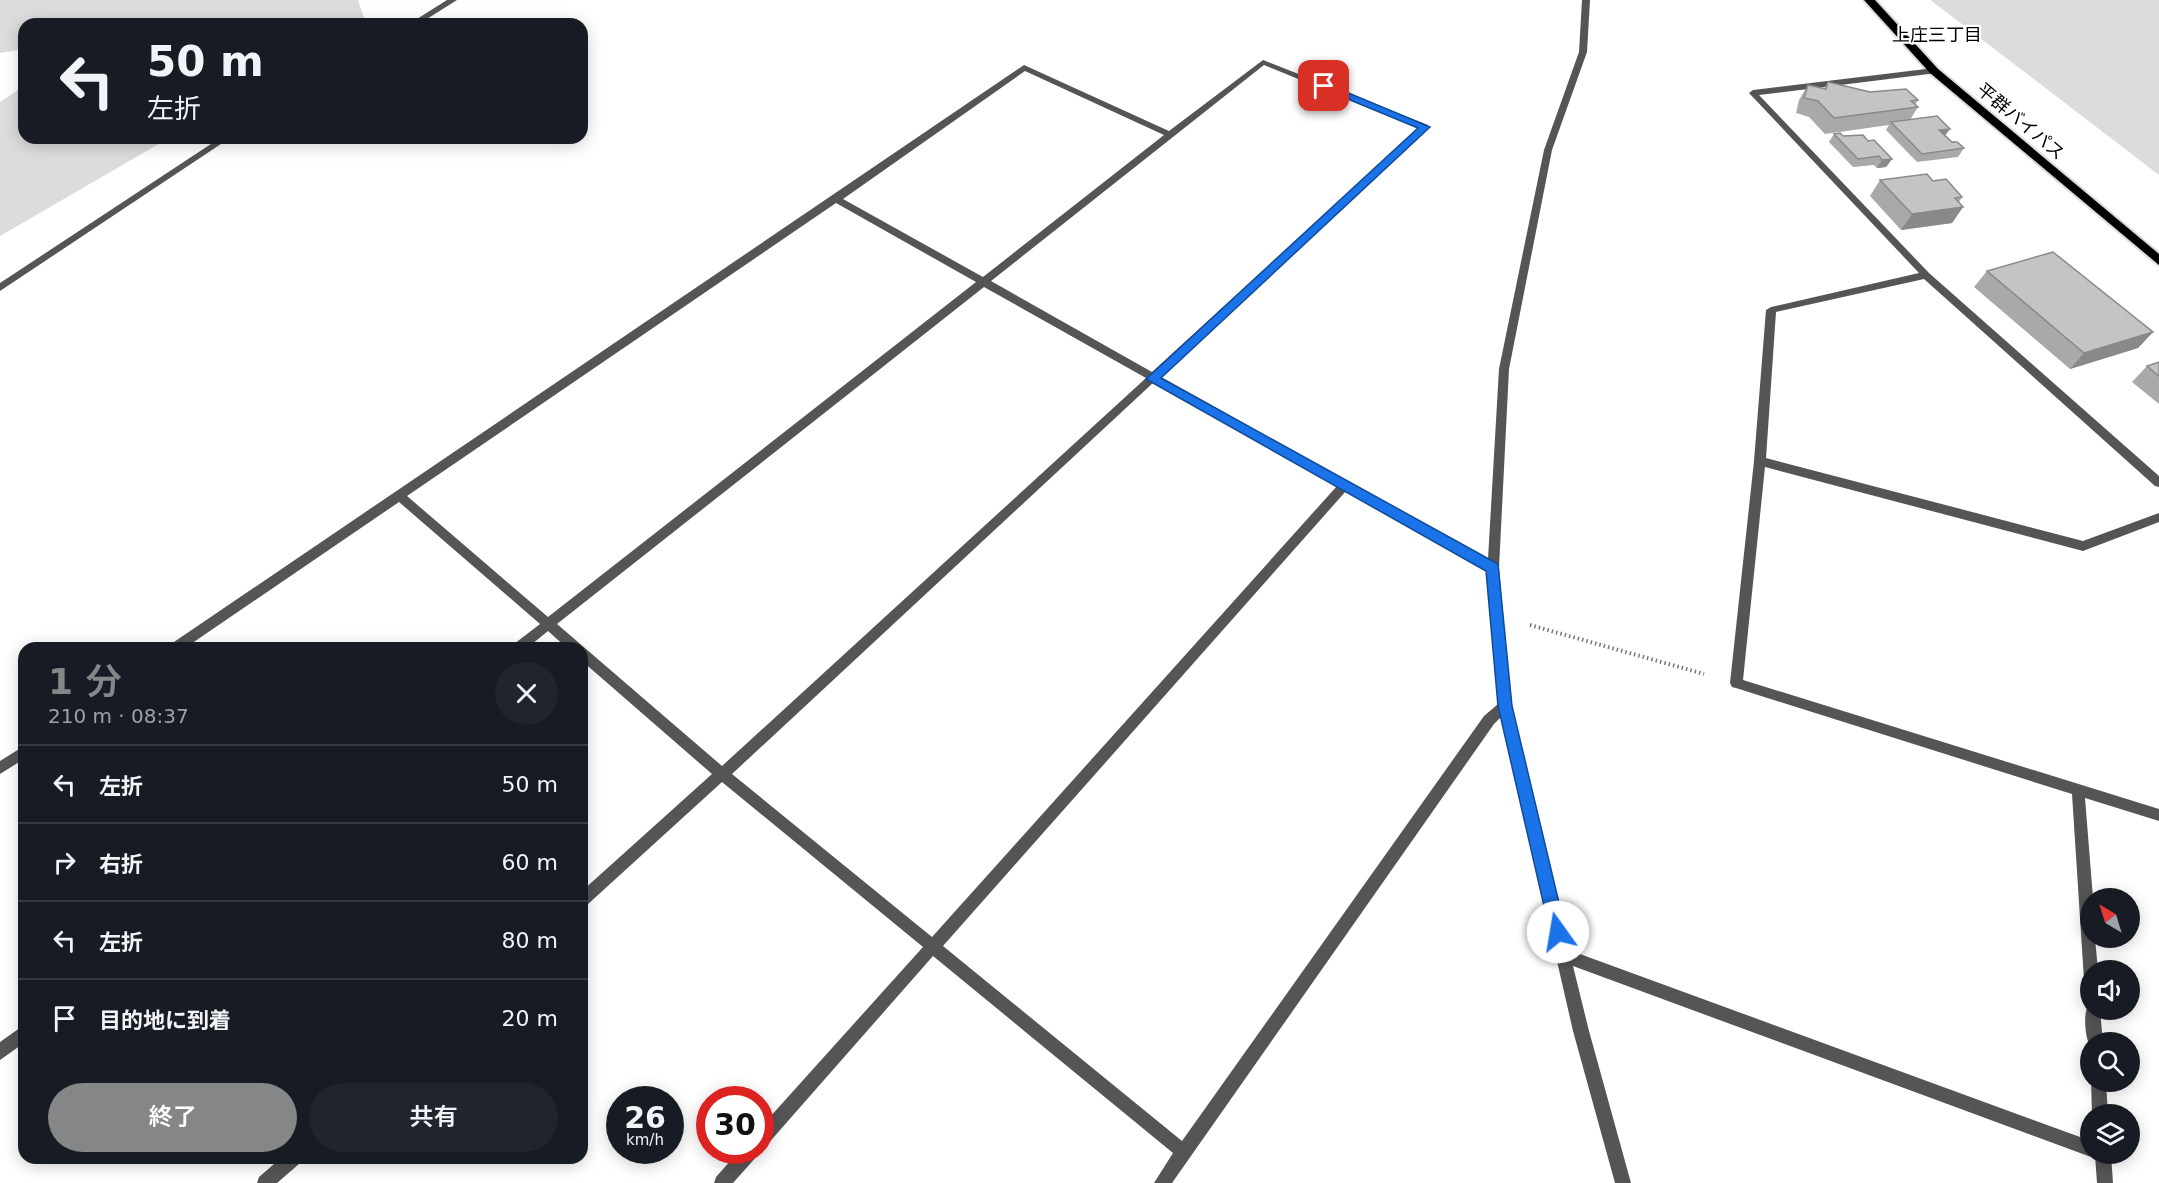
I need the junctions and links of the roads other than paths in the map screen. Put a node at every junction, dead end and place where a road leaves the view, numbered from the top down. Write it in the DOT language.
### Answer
graph roads {
  1 [pos="453,0"];
  2 [pos="1586,0"];
  3 [pos="1869,0"];
  4 [pos="423,18"];
  5 [pos="1934,71"];
  6 [pos="1170,135"];
  7 [pos="217,144"];
  8 [pos="836,199"];
  9 [pos="2159,261"];
  10 [pos="1926,275"];
  11 [pos="982,283"];
  12 [pos="0,288"];
  13 [pos="1152,379"];
  14 [pos="1760,461"];
  15 [pos="2159,483"];
  16 [pos="1344,485"];
  17 [pos="398,495"];
  18 [pos="2159,516"];
  19 [pos="1493,568"];
  20 [pos="548,624"];
  21 [pos="184,642"];
  22 [pos="526,642"];
  23 [pos="569,642"];
  24 [pos="588,658"];
  25 [pos="1505,706"];
  26 [pos="18,756"];
  27 [pos="0,768"];
  28 [pos="722,774"];
  29 [pos="2078,789"];
  30 [pos="2159,814"];
  31 [pos="588,895"];
  32 [pos="933,946"];
  33 [pos="1563,955"];
  34 [pos="2090,960"];
  35 [pos="18,1038"];
  36 [pos="0,1052"];
  37 [pos="774,1124"];
  38 [pos="2080,1145"];
  39 [pos="1184,1152"];
  40 [pos="286,1164"];
  41 [pos="739,1164"];
  42 [pos="2104,1164"];
  43 [pos="265,1183"];
  44 [pos="722,1183"];
  45 [pos="1162,1183"];
  46 [pos="1623,1183"];
  47 [pos="2105,1183"];
  1 -- 4 [label="street"];
  2 -- 19 [label="street"];
  3 -- 5 [label="highway, 平群バイパス"];
  5 -- 9 [label="highway, 平群バイパス"];
  5 -- 10 [label="street"];
  6 -- 8 [label="street"];
  6 -- 11 [label="street"];
  6 -- 13 [label="street"];
  7 -- 12 [label="street"];
  8 -- 11 [label="street"];
  8 -- 17 [label="street"];
  10 -- 14 [label="street"];
  10 -- 15 [label="street"];
  11 -- 13 [label="street"];
  11 -- 20 [label="street"];
  13 -- 16 [label="street"];
  13 -- 28 [label="street"];
  14 -- 18 [label="street"];
  14 -- 29 [label="street"];
  16 -- 19 [label="street"];
  16 -- 32 [label="street"];
  17 -- 20 [label="street"];
  17 -- 21 [label="street"];
  19 -- 25 [label="street"];
  20 -- 22 [label="street"];
  20 -- 23 [label="street"];
  24 -- 28 [label="street"];
  25 -- 33 [label="street"];
  25 -- 39 [label="street"];
  26 -- 27 [label="street"];
  28 -- 31 [label="street"];
  28 -- 32 [label="street"];
  29 -- 30 [label="street"];
  29 -- 34 [label="street"];
  32 -- 37 [label="street"];
  32 -- 39 [label="street"];
  33 -- 38 [label="street"];
  33 -- 46 [label="street"];
  35 -- 36 [label="street"];
  39 -- 45 [label="street"];
  40 -- 43 [label="street"];
  41 -- 44 [label="street"];
  42 -- 47 [label="street"];
}
